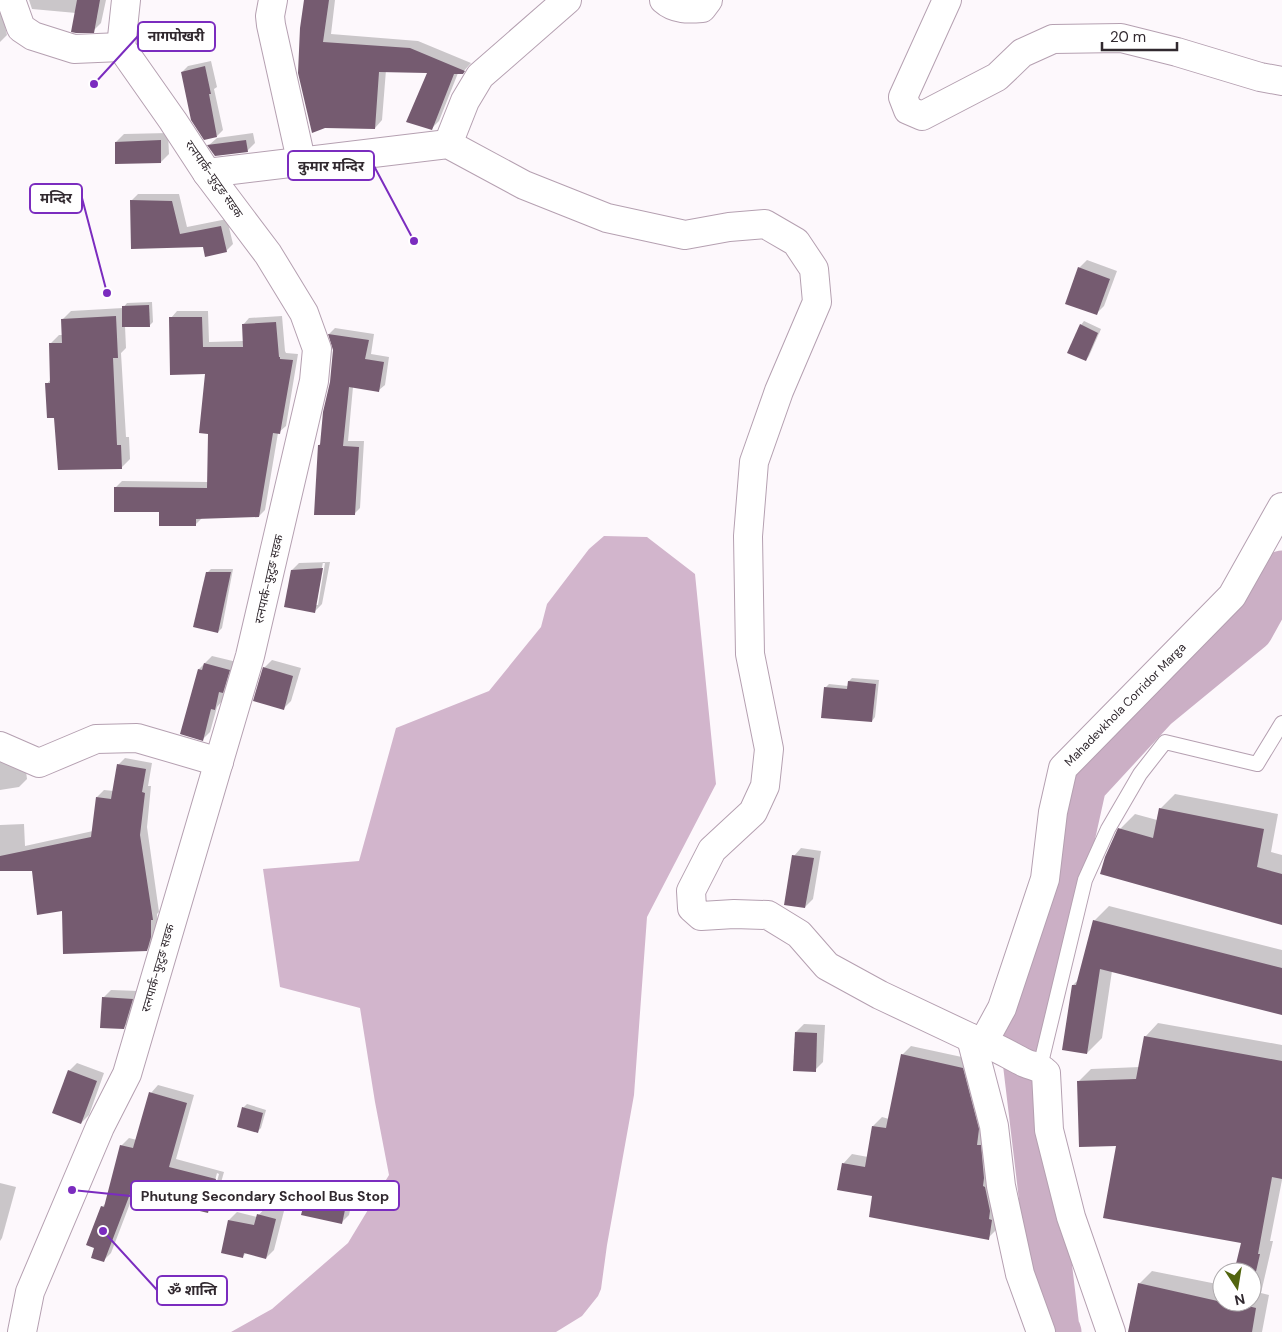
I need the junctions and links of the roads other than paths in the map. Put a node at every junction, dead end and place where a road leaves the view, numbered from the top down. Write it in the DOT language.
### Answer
graph roads {
  1 [pos="11,0"];
  2 [pos="126,0"];
  3 [pos="273,0"];
  4 [pos="568,0"];
  5 [pos="664,0"];
  6 [pos="708,0"];
  7 [pos="947,0"];
  8 [pos="121,47"];
  9 [pos="1282,81"];
  10 [pos="448,144"];
  11 [pos="301,160"];
  12 [pos="207,173"];
  13 [pos="1282,507"];
  14 [pos="1282,723"];
  15 [pos="0,746"];
  16 [pos="218,762"];
  17 [pos="978,1040"];
  18 [pos="1034,1066"];
  19 [pos="22,1332"];
  20 [pos="1041,1332"];
  21 [pos="1111,1332"];
  1 -- 8 [label="street"];
  2 -- 8 [label="street"];
  3 -- 11 [label="street"];
  4 -- 10 [label="street"];
  5 -- 6 [label="street"];
  7 -- 9 [label="street"];
  8 -- 12 [label="street, रत्नपार्क-फुटुङ सडक"];
  10 -- 11 [label="street"];
  10 -- 17 [label="street"];
  11 -- 12 [label="street"];
  12 -- 16 [label="street, रत्नपार्क-फुटुङ सडक"];
  13 -- 17 [label="street, Mahadevkhola Corridor Marga"];
  14 -- 18 [label="lane"];
  15 -- 16 [label="street"];
  16 -- 19 [label="street, रत्नपार्क-फुटुङ सडक"];
  17 -- 18 [label="street"];
  17 -- 20 [label="street"];
  18 -- 21 [label="street"];
}
